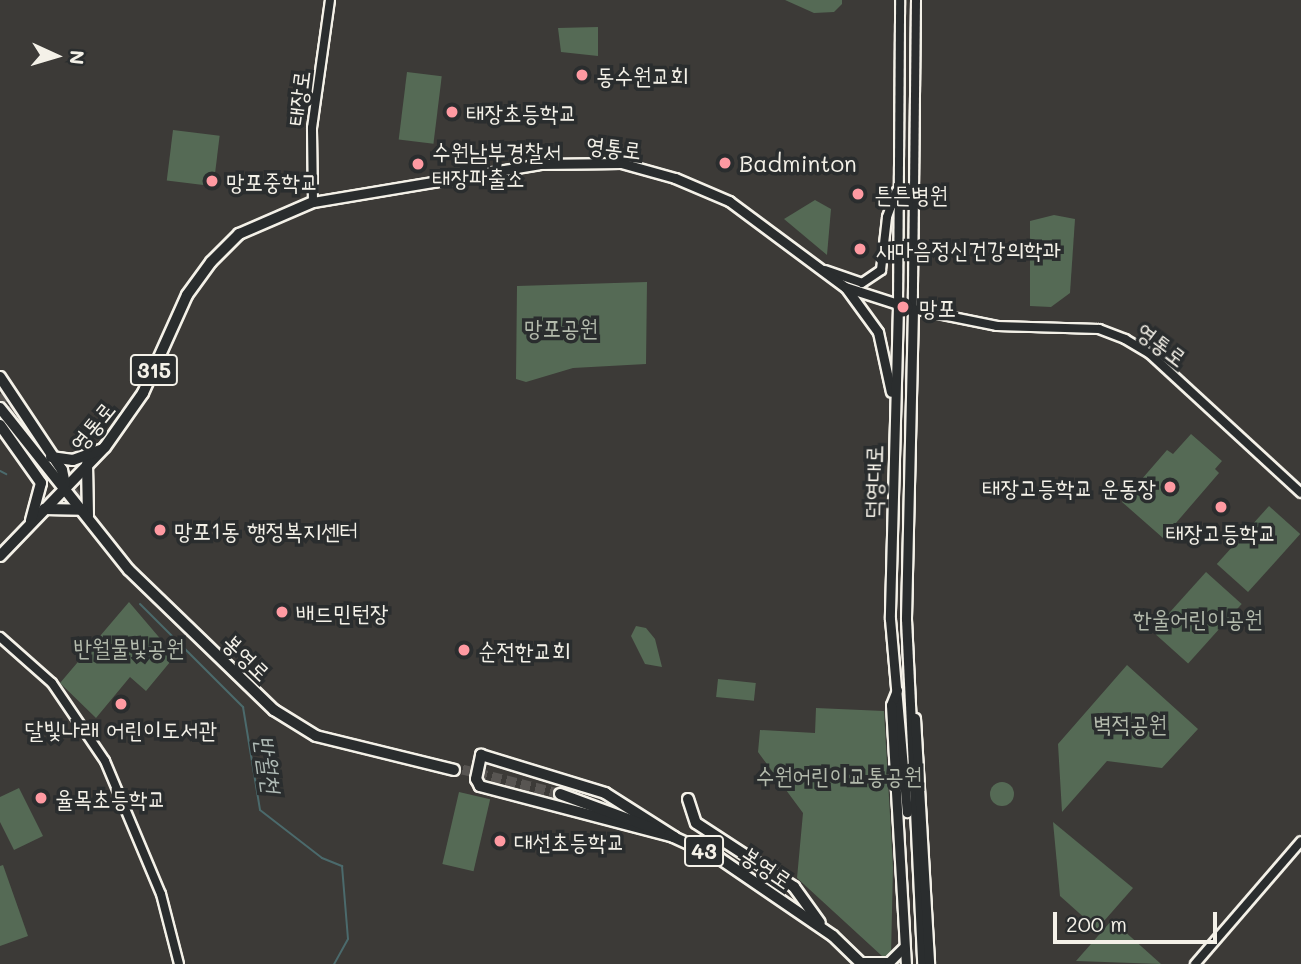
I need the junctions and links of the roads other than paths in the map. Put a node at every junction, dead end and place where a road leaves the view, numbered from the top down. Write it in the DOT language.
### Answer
graph roads {
  1 [pos="330,0"];
  2 [pos="900,0"];
  3 [pos="916,0"];
  4 [pos="899,186"];
  5 [pos="313,202"];
  6 [pos="825,270"];
  7 [pos="845,287"];
  8 [pos="898,306"];
  9 [pos="913,309"];
  10 [pos="0,377"];
  11 [pos="0,408"];
  12 [pos="894,409"];
  13 [pos="0,425"];
  14 [pos="101,450"];
  15 [pos="51,457"];
  16 [pos="88,463"];
  17 [pos="66,488"];
  18 [pos="1301,493"];
  19 [pos="43,509"];
  20 [pos="85,513"];
  21 [pos="31,521"];
  22 [pos="0,556"];
  23 [pos="0,637"];
  24 [pos="904,685"];
  25 [pos="454,770"];
  26 [pos="561,794"];
  27 [pos="688,799"];
  28 [pos="674,838"];
  29 [pos="1301,841"];
  30 [pos="830,934"];
  31 [pos="905,945"];
  32 [pos="860,963"];
  33 [pos="179,964"];
  34 [pos="906,964"];
  35 [pos="919,964"];
  36 [pos="929,964"];
  37 [pos="1195,964"];
  1 -- 5 [label="street, 태장로"];
  2 -- 4 [label="street, 덕영대로"];
  3 -- 9 [label="street, 덕영대로"];
  4 -- 6 [label="street"];
  4 -- 8 [label="street, 덕영대로"];
  5 -- 6 [label="main road, 영통로 / 315"];
  5 -- 14 [label="main road, 영통로 / 315"];
  6 -- 7 [label="main road, 영통로 / 315"];
  7 -- 8 [label="main road, 영통로 / 315"];
  7 -- 12 [label="main road"];
  8 -- 9 [label="main road, 영통로 / 315"];
  8 -- 12 [label="main road, 덕영대로"];
  9 -- 18 [label="street, 영통로"];
  9 -- 24 [label="main road, 덕영대로"];
  10 -- 15 [label="main road"];
  11 -- 17 [label="main road"];
  12 -- 24 [label="main road, 덕영대로"];
  13 -- 21 [label="main road"];
  14 -- 15 [label="main road"];
  14 -- 16 [label="main road, 영통로 / 315"];
  15 -- 17 [label="main road"];
  16 -- 17 [label="main road, 영통로 / 315"];
  16 -- 20 [label="main road"];
  17 -- 19 [label="main road, 영통로 / 315"];
  17 -- 20 [label="main road, 봉영로"];
  19 -- 20 [label="main road"];
  19 -- 21 [label="main road, 영통로 / 315"];
  20 -- 25 [label="main road, 봉영로"];
  21 -- 22 [label="main road, 영통로 / 315"];
  23 -- 33 [label="street"];
  24 -- 31 [label="main road"];
  24 -- 35 [label="main road, 덕영대로"];
  24 -- 36 [label="main road"];
  26 -- 28 [label="main road, 봉영로 / 43"];
  27 -- 30 [label="main road"];
  28 -- 28 [label="main road"];
  28 -- 30 [label="main road, 봉영로 / 43"];
  29 -- 37 [label="street"];
  30 -- 32 [label="main road, 봉영로 / 43"];
  31 -- 32 [label="main road"];
  31 -- 34 [label="main road"];
}
